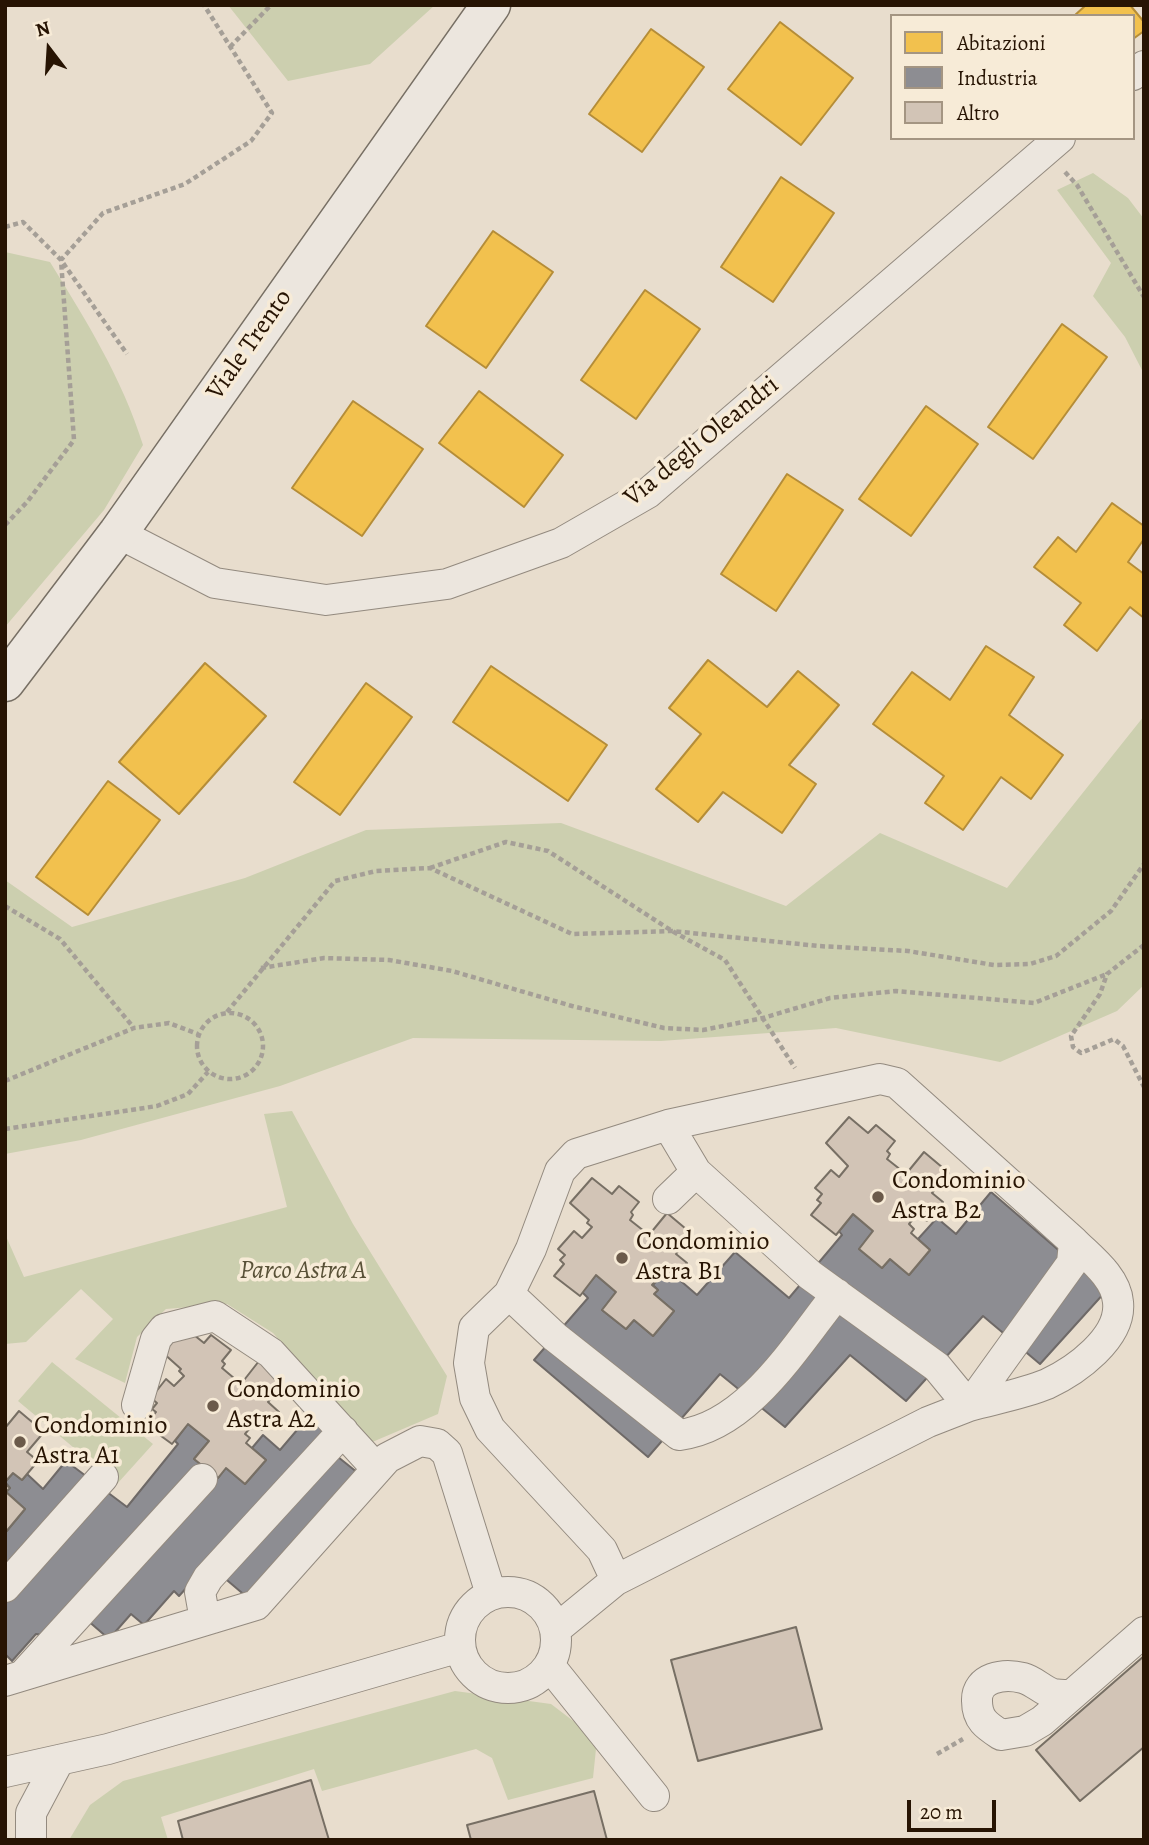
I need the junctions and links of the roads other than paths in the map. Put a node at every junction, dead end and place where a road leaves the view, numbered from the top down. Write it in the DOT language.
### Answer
graph roads {
  1 [pos="491,5"];
  2 [pos="1053,144"];
  3 [pos="118,533"];
  4 [pos="5,682"];
  5 [pos="668,1125"];
  6 [pos="696,1172"];
  7 [pos="668,1199"];
  8 [pos="1074,1242"];
  9 [pos="509,1294"];
  10 [pos="837,1294"];
  11 [pos="137,1405"];
  12 [pos="969,1406"];
  13 [pos="342,1431"];
  14 [pos="377,1469"];
  15 [pos="103,1476"];
  16 [pos="202,1479"];
  17 [pos="208,1578"];
  18 [pos="616,1580"];
  19 [pos="5,1587"];
  20 [pos="491,1594"];
  21 [pos="75,1618"];
  22 [pos="214,1618"];
  23 [pos="555,1630"];
  24 [pos="1144,1632"];
  25 [pos="158,1635"];
  26 [pos="460,1647"];
  27 [pos="86,1657"];
  28 [pos="549,1665"];
  29 [pos="13,1679"];
  30 [pos="1069,1695"];
  31 [pos="58,1762"];
  32 [pos="5,1772"];
  33 [pos="654,1796"];
  34 [pos="30,1840"];
  1 -- 3 [label="street, Viale Trento"];
  2 -- 3 [label="street, Via degli Oleandri"];
  3 -- 4 [label="street, Viale Trento"];
  5 -- 6 [label="street"];
  5 -- 8 [label="street"];
  5 -- 9 [label="street"];
  6 -- 7 [label="street"];
  6 -- 10 [label="street"];
  8 -- 12 [label="street"];
  8 -- 12 [label="street"];
  9 -- 10 [label="street"];
  9 -- 18 [label="street"];
  10 -- 12 [label="street"];
  11 -- 13 [label="street"];
  12 -- 18 [label="street"];
  13 -- 14 [label="street"];
  13 -- 17 [label="street"];
  14 -- 20 [label="street"];
  14 -- 22 [label="street"];
  15 -- 19 [label="street"];
  16 -- 21 [label="street"];
  17 -- 22 [label="street"];
  17 -- 25 [label="street"];
  18 -- 23 [label="street"];
  20 -- 23 [label="street"];
  20 -- 26 [label="street"];
  21 -- 27 [label="street"];
  21 -- 29 [label="street"];
  22 -- 25 [label="street"];
  23 -- 28 [label="street"];
  24 -- 30 [label="street"];
  25 -- 27 [label="street"];
  26 -- 28 [label="street"];
  26 -- 31 [label="street"];
  27 -- 29 [label="street"];
  28 -- 33 [label="street"];
  31 -- 32 [label="street"];
  31 -- 34 [label="street"];
}
